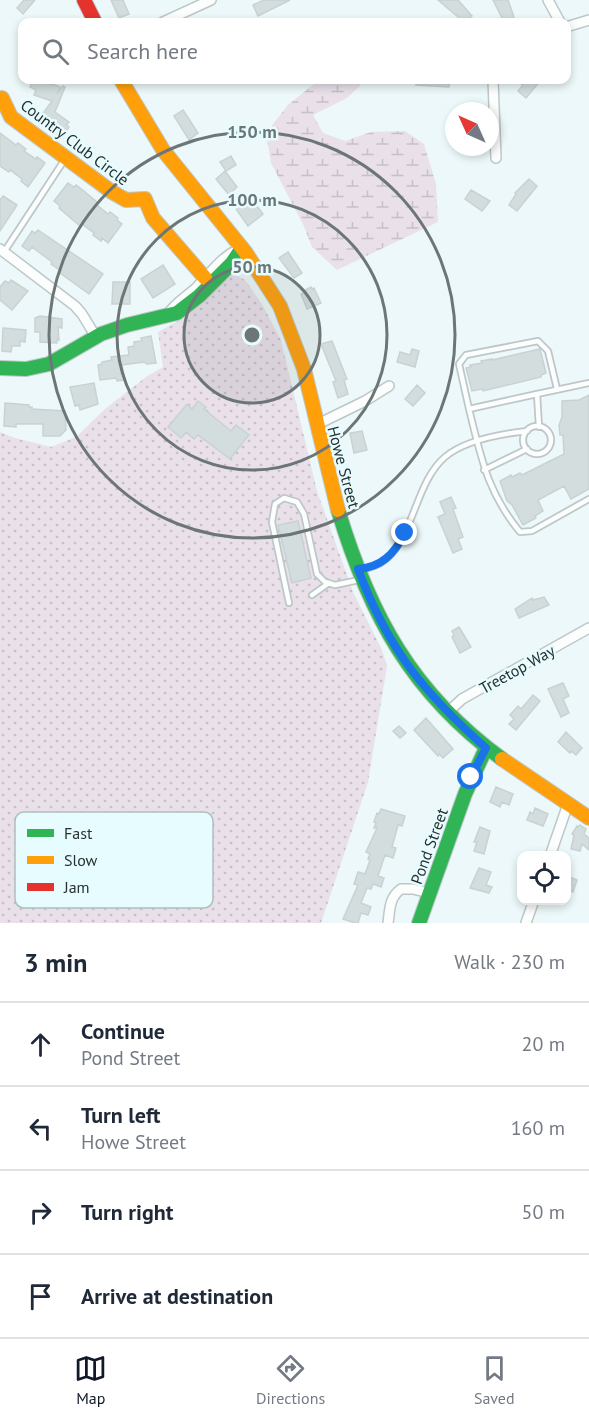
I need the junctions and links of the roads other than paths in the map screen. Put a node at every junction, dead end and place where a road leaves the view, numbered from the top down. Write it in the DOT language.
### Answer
graph roads {
  1 [pos="84,0"];
  2 [pos="211,0"];
  3 [pos="548,0"];
  4 [pos="93,18"];
  5 [pos="172,18"];
  6 [pos="558,18"];
  7 [pos="589,20"];
  8 [pos="571,26"];
  9 [pos="124,84"];
  10 [pos="493,84"];
  11 [pos="2,98"];
  12 [pos="66,158"];
  13 [pos="496,158"];
  14 [pos="242,248"];
  15 [pos="2,250"];
  16 [pos="210,277"];
  17 [pos="96,337"];
  18 [pos="0,368"];
  19 [pos="589,382"];
  20 [pos="389,386"];
  21 [pos="557,390"];
  22 [pos="537,394"];
  23 [pos="469,410"];
  24 [pos="316,425"];
  25 [pos="539,427"];
  26 [pos="527,431"];
  27 [pos="477,442"];
  28 [pos="527,449"];
  29 [pos="484,470"];
  30 [pos="589,499"];
  31 [pos="360,574"];
  32 [pos="329,583"];
  33 [pos="312,595"];
  34 [pos="289,603"];
  35 [pos="589,628"];
  36 [pos="447,713"];
  37 [pos="486,748"];
  38 [pos="568,804"];
  39 [pos="589,818"];
  40 [pos="551,851"];
  41 [pos="429,893"];
  42 [pos="532,905"];
  43 [pos="388,923"];
  44 [pos="419,923"];
  45 [pos="526,923"];
  1 -- 4 [label="main road"];
  2 -- 5 [label="street"];
  3 -- 6 [label="street"];
  7 -- 8 [label="street"];
  9 -- 14 [label="main road, Howe Street"];
  10 -- 13 [label="street"];
  11 -- 12 [label="main road, Country Club Circle"];
  12 -- 15 [label="lane"];
  12 -- 16 [label="main road, Country Club Circle"];
  14 -- 16 [label="main road"];
  14 -- 24 [label="main road, Howe Street"];
  15 -- 17 [label="street"];
  16 -- 17 [label="main road"];
  17 -- 18 [label="main road"];
  19 -- 21 [label="lane"];
  20 -- 24 [label="street"];
  21 -- 22 [label="lane"];
  21 -- 23 [label="lane"];
  22 -- 23 [label="lane"];
  22 -- 25 [label="lane"];
  23 -- 27 [label="lane"];
  24 -- 31 [label="main road, Howe Street"];
  25 -- 26 [label="lane"];
  25 -- 28 [label="lane"];
  26 -- 27 [label="lane"];
  26 -- 28 [label="lane"];
  27 -- 29 [label="lane"];
  27 -- 31 [label="lane"];
  28 -- 29 [label="lane"];
  29 -- 30 [label="lane"];
  31 -- 32 [label="lane"];
  31 -- 36 [label="main road, Howe Street"];
  32 -- 33 [label="lane"];
  32 -- 34 [label="lane"];
  35 -- 36 [label="street, Treetop Way"];
  36 -- 37 [label="main road, Howe Street"];
  37 -- 38 [label="main road, Howe Street"];
  37 -- 41 [label="main road, Pond Street"];
  38 -- 39 [label="main road, Howe Street"];
  38 -- 40 [label="street"];
  41 -- 43 [label="street"];
  41 -- 44 [label="main road, Pond Street"];
  42 -- 45 [label="street"];
}
